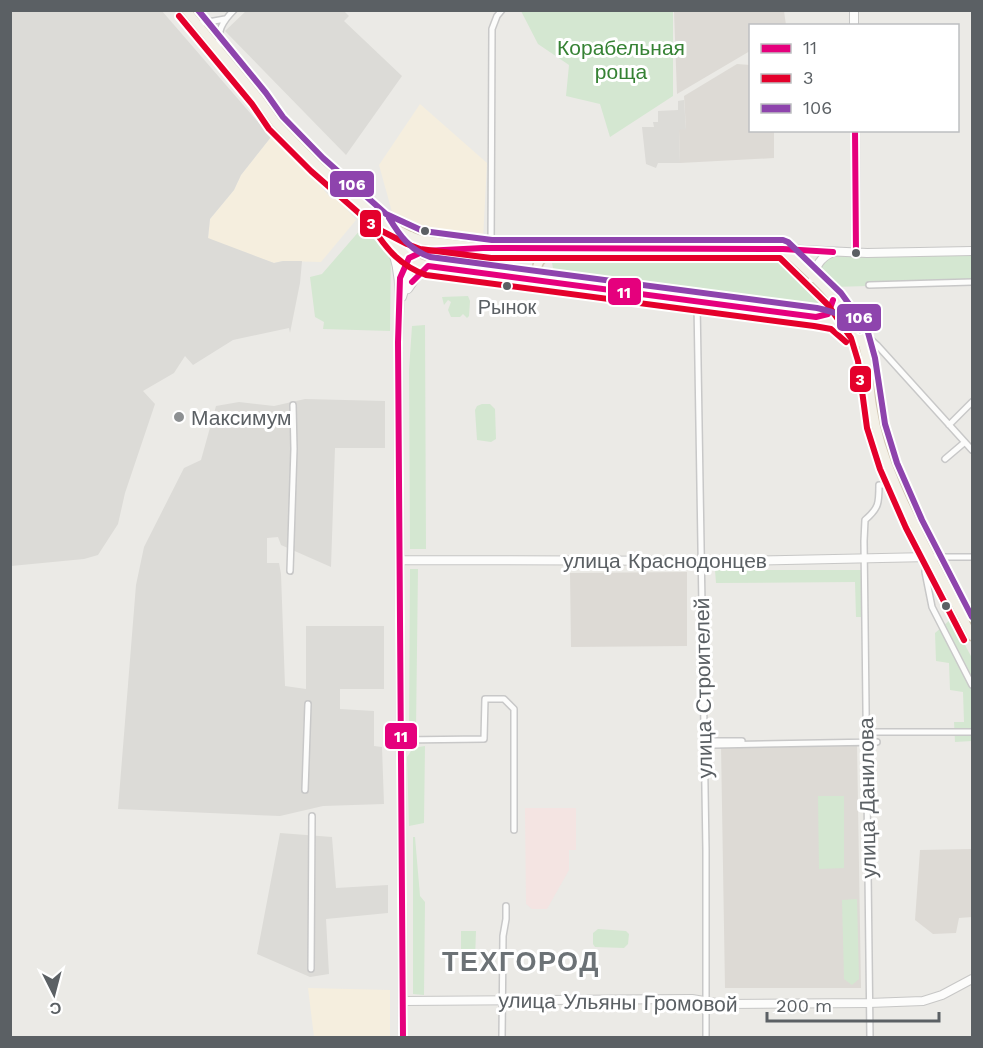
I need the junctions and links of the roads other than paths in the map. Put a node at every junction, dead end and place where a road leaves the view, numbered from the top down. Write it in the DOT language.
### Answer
graph roads {
  1 [pos="186,10"];
  2 [pos="234,10"];
  3 [pos="502,10"];
  4 [pos="225,19"];
  5 [pos="197,24"];
  6 [pos="219,51"];
  7 [pos="855,132"];
  8 [pos="381,221"];
  9 [pos="410,236"];
  10 [pos="487,249"];
  11 [pos="552,249"];
  12 [pos="783,249"];
  13 [pos="972,251"];
  14 [pos="833,252"];
  15 [pos="856,253"];
  16 [pos="409,258"];
  17 [pos="428,266"];
  18 [pos="400,278"];
  19 [pos="813,278"];
  20 [pos="972,282"];
  21 [pos="550,283"];
  22 [pos="869,285"];
  23 [pos="402,298"];
  24 [pos="833,300"];
  25 [pos="697,302"];
  26 [pos="399,307"];
  27 [pos="816,317"];
  28 [pos="851,321"];
  29 [pos="863,349"];
  30 [pos="972,402"];
  31 [pos="293,405"];
  32 [pos="949,424"];
  33 [pos="965,442"];
  34 [pos="972,450"];
  35 [pos="945,459"];
  36 [pos="896,485"];
  37 [pos="930,557"];
  38 [pos="972,557"];
  39 [pos="865,558"];
  40 [pos="400,560"];
  41 [pos="700,561"];
  42 [pos="290,572"];
  43 [pos="925,572"];
  44 [pos="972,636"];
  45 [pos="972,685"];
  46 [pos="308,704"];
  47 [pos="866,732"];
  48 [pos="972,732"];
  49 [pos="401,740"];
  50 [pos="704,741"];
  51 [pos="867,741"];
  52 [pos="877,742"];
  53 [pos="713,745"];
  54 [pos="305,790"];
  55 [pos="312,816"];
  56 [pos="514,830"];
  57 [pos="506,906"];
  58 [pos="311,969"];
  59 [pos="972,979"];
  60 [pos="503,1000"];
  61 [pos="403,1001"];
  62 [pos="706,1002"];
  63 [pos="869,1003"];
  64 [pos="403,1038"];
  65 [pos="502,1038"];
  66 [pos="706,1038"];
  67 [pos="870,1038"];
  1 -- 5 [label="main road"];
  2 -- 4 [label="street"];
  3 -- 10 [label="street"];
  4 -- 5 [label="street"];
  4 -- 6 [label="street"];
  5 -- 6 [label="main road"];
  6 -- 8 [label="main road"];
  7 -- 15 [label="main road"];
  8 -- 9 [label="main road"];
  8 -- 16 [label="main road"];
  8 -- 18 [label="main road"];
  9 -- 10 [label="main road"];
  9 -- 16 [label="main road"];
  10 -- 11 [label="main road"];
  10 -- 16 [label="main road"];
  11 -- 12 [label="main road"];
  11 -- 21 [label="main road"];
  12 -- 14 [label="main road"];
  12 -- 19 [label="main road"];
  13 -- 15 [label="main road"];
  14 -- 15 [label="main road"];
  14 -- 19 [label="main road"];
  16 -- 17 [label="main road"];
  16 -- 18 [label="main road"];
  16 -- 23 [label="main road"];
  17 -- 21 [label="main road"];
  17 -- 23 [label="main road"];
  18 -- 26 [label="main road"];
  19 -- 24 [label="main road"];
  20 -- 22 [label="street"];
  21 -- 25 [label="main road"];
  23 -- 26 [label="main road"];
  24 -- 27 [label="main road"];
  24 -- 28 [label="main road"];
  25 -- 27 [label="main road"];
  25 -- 41 [label="street, улица Строителей"];
  26 -- 40 [label="main road"];
  27 -- 29 [label="main road"];
  28 -- 29 [label="main road"];
  28 -- 32 [label="street"];
  29 -- 36 [label="main road"];
  30 -- 32 [label="street"];
  31 -- 42 [label="street"];
  32 -- 33 [label="street"];
  33 -- 34 [label="street"];
  33 -- 35 [label="street"];
  36 -- 37 [label="main road"];
  36 -- 39 [label="street, улица Данилова"];
  37 -- 38 [label="street"];
  37 -- 39 [label="main road, улица Краснодонцев"];
  37 -- 44 [label="main road"];
  39 -- 41 [label="main road, улица Краснодонцев"];
  39 -- 47 [label="street, улица Данилова"];
  40 -- 41 [label="main road, улица Краснодонцев"];
  40 -- 49 [label="main road"];
  41 -- 50 [label="street, улица Строителей"];
  43 -- 45 [label="street"];
  46 -- 54 [label="street"];
  47 -- 48 [label="street"];
  47 -- 51 [label="street, улица Данилова"];
  49 -- 56 [label="street"];
  49 -- 61 [label="main road"];
  50 -- 51 [label="street"];
  50 -- 62 [label="street, улица Строителей"];
  51 -- 52 [label="street"];
  51 -- 53 [label="street"];
  51 -- 63 [label="street, улица Данилова"];
  55 -- 58 [label="street"];
  57 -- 60 [label="street"];
  59 -- 63 [label="main road, улица Ульяны Громовой"];
  60 -- 61 [label="main road, улица Ульяны Громовой"];
  60 -- 62 [label="main road, улица Ульяны Громовой"];
  60 -- 65 [label="street"];
  61 -- 64 [label="main road"];
  62 -- 63 [label="main road, улица Ульяны Громовой"];
  62 -- 66 [label="street, улица Строителей"];
  63 -- 67 [label="street, улица Данилова"];
}
